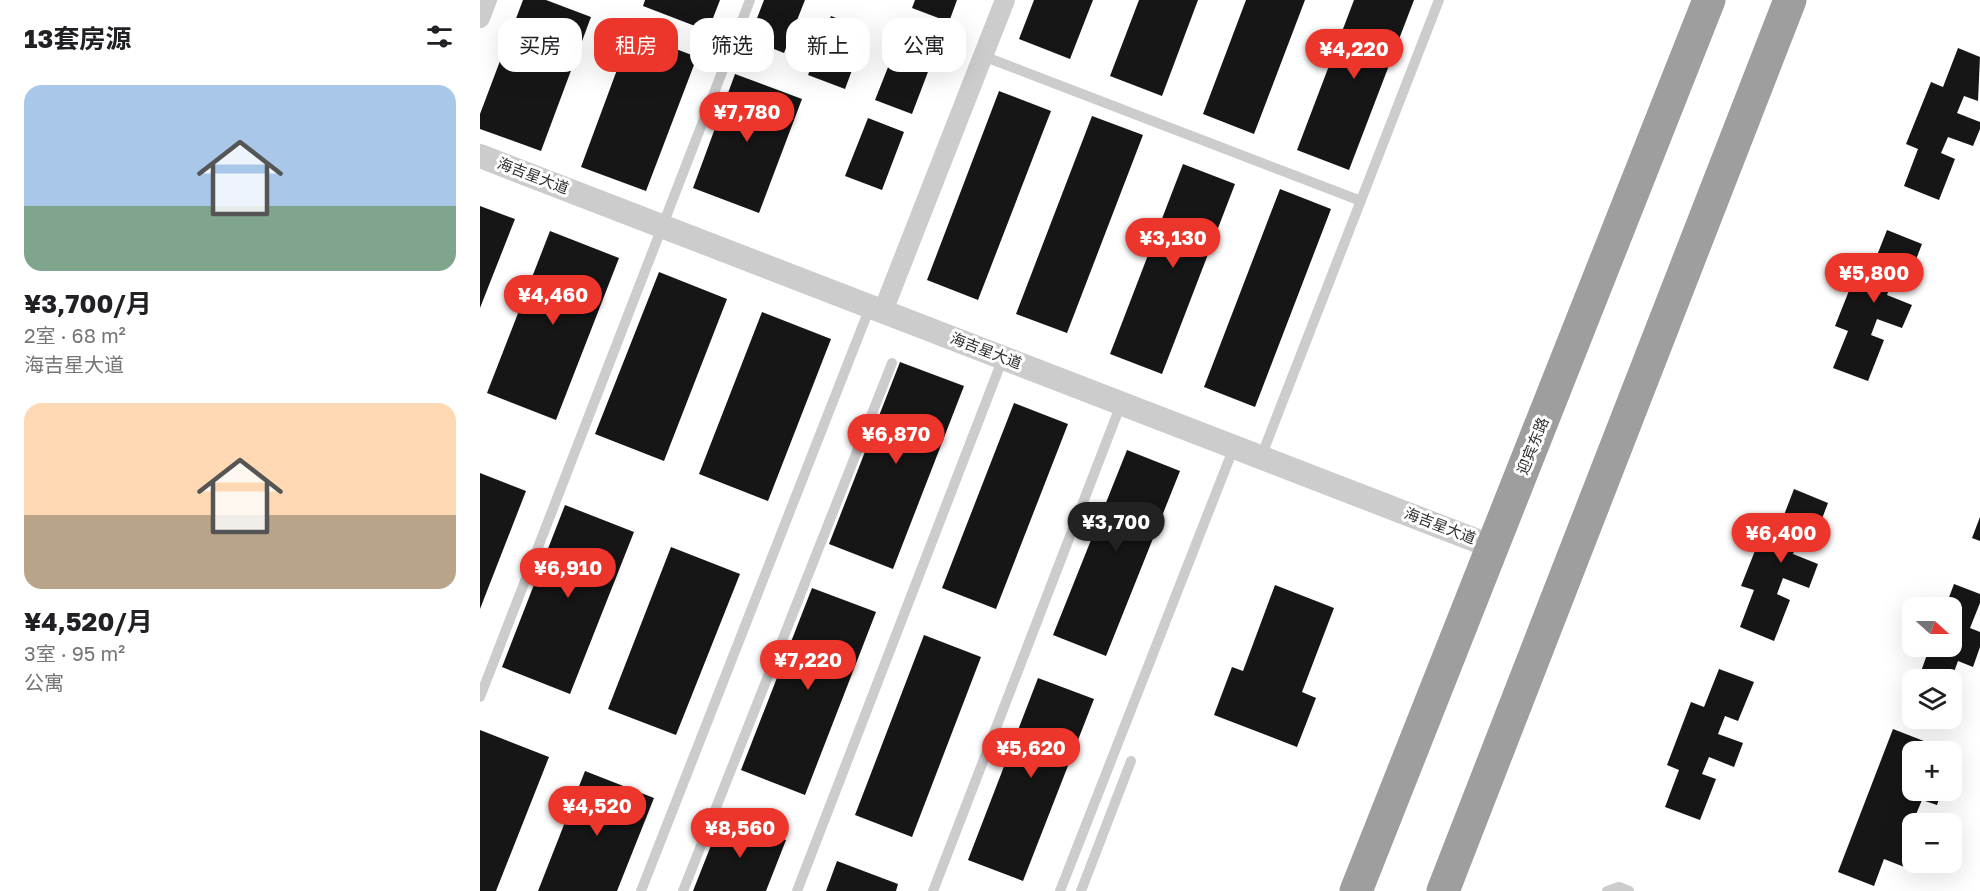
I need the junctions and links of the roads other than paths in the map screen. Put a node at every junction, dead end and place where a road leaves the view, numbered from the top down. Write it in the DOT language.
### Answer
graph roads {
  1 [pos="487,0"];
  2 [pos="750,0"];
  3 [pos="1005,0"];
  4 [pos="1439,0"];
  5 [pos="1709,0"];
  6 [pos="1790,0"];
  7 [pos="480,18"];
  8 [pos="983,56"];
  9 [pos="480,156"];
  10 [pos="1361,201"];
  11 [pos="664,227"];
  12 [pos="877,309"];
  13 [pos="1003,358"];
  14 [pos="892,363"];
  15 [pos="1122,404"];
  16 [pos="1234,447"];
  17 [pos="1261,458"];
  18 [pos="1492,547"];
  19 [pos="480,697"];
  20 [pos="1131,761"];
  21 [pos="641,891"];
  22 [pos="683,891"];
  23 [pos="797,891"];
  24 [pos="933,891"];
  25 [pos="1060,891"];
  26 [pos="1081,891"];
  27 [pos="1356,891"];
  28 [pos="1443,891"];
  29 [pos="1607,891"];
  30 [pos="1629,891"];
  1 -- 7 [label="street"];
  2 -- 11 [label="lane"];
  3 -- 8 [label="street"];
  4 -- 10 [label="lane"];
  5 -- 18 [label="highway, 迎宾东路"];
  6 -- 28 [label="highway"];
  8 -- 10 [label="lane"];
  8 -- 12 [label="street"];
  9 -- 11 [label="street, 海吉星大道"];
  10 -- 17 [label="lane"];
  11 -- 12 [label="street, 海吉星大道"];
  11 -- 19 [label="lane"];
  12 -- 13 [label="street, 海吉星大道"];
  12 -- 21 [label="lane"];
  13 -- 15 [label="street, 海吉星大道"];
  13 -- 23 [label="lane"];
  14 -- 22 [label="lane"];
  15 -- 16 [label="street, 海吉星大道"];
  15 -- 24 [label="lane"];
  16 -- 17 [label="street, 海吉星大道"];
  16 -- 25 [label="lane"];
  17 -- 18 [label="street, 海吉星大道"];
  18 -- 27 [label="highway, 迎宾东路"];
  20 -- 26 [label="lane"];
  29 -- 30 [label="lane"];
}
